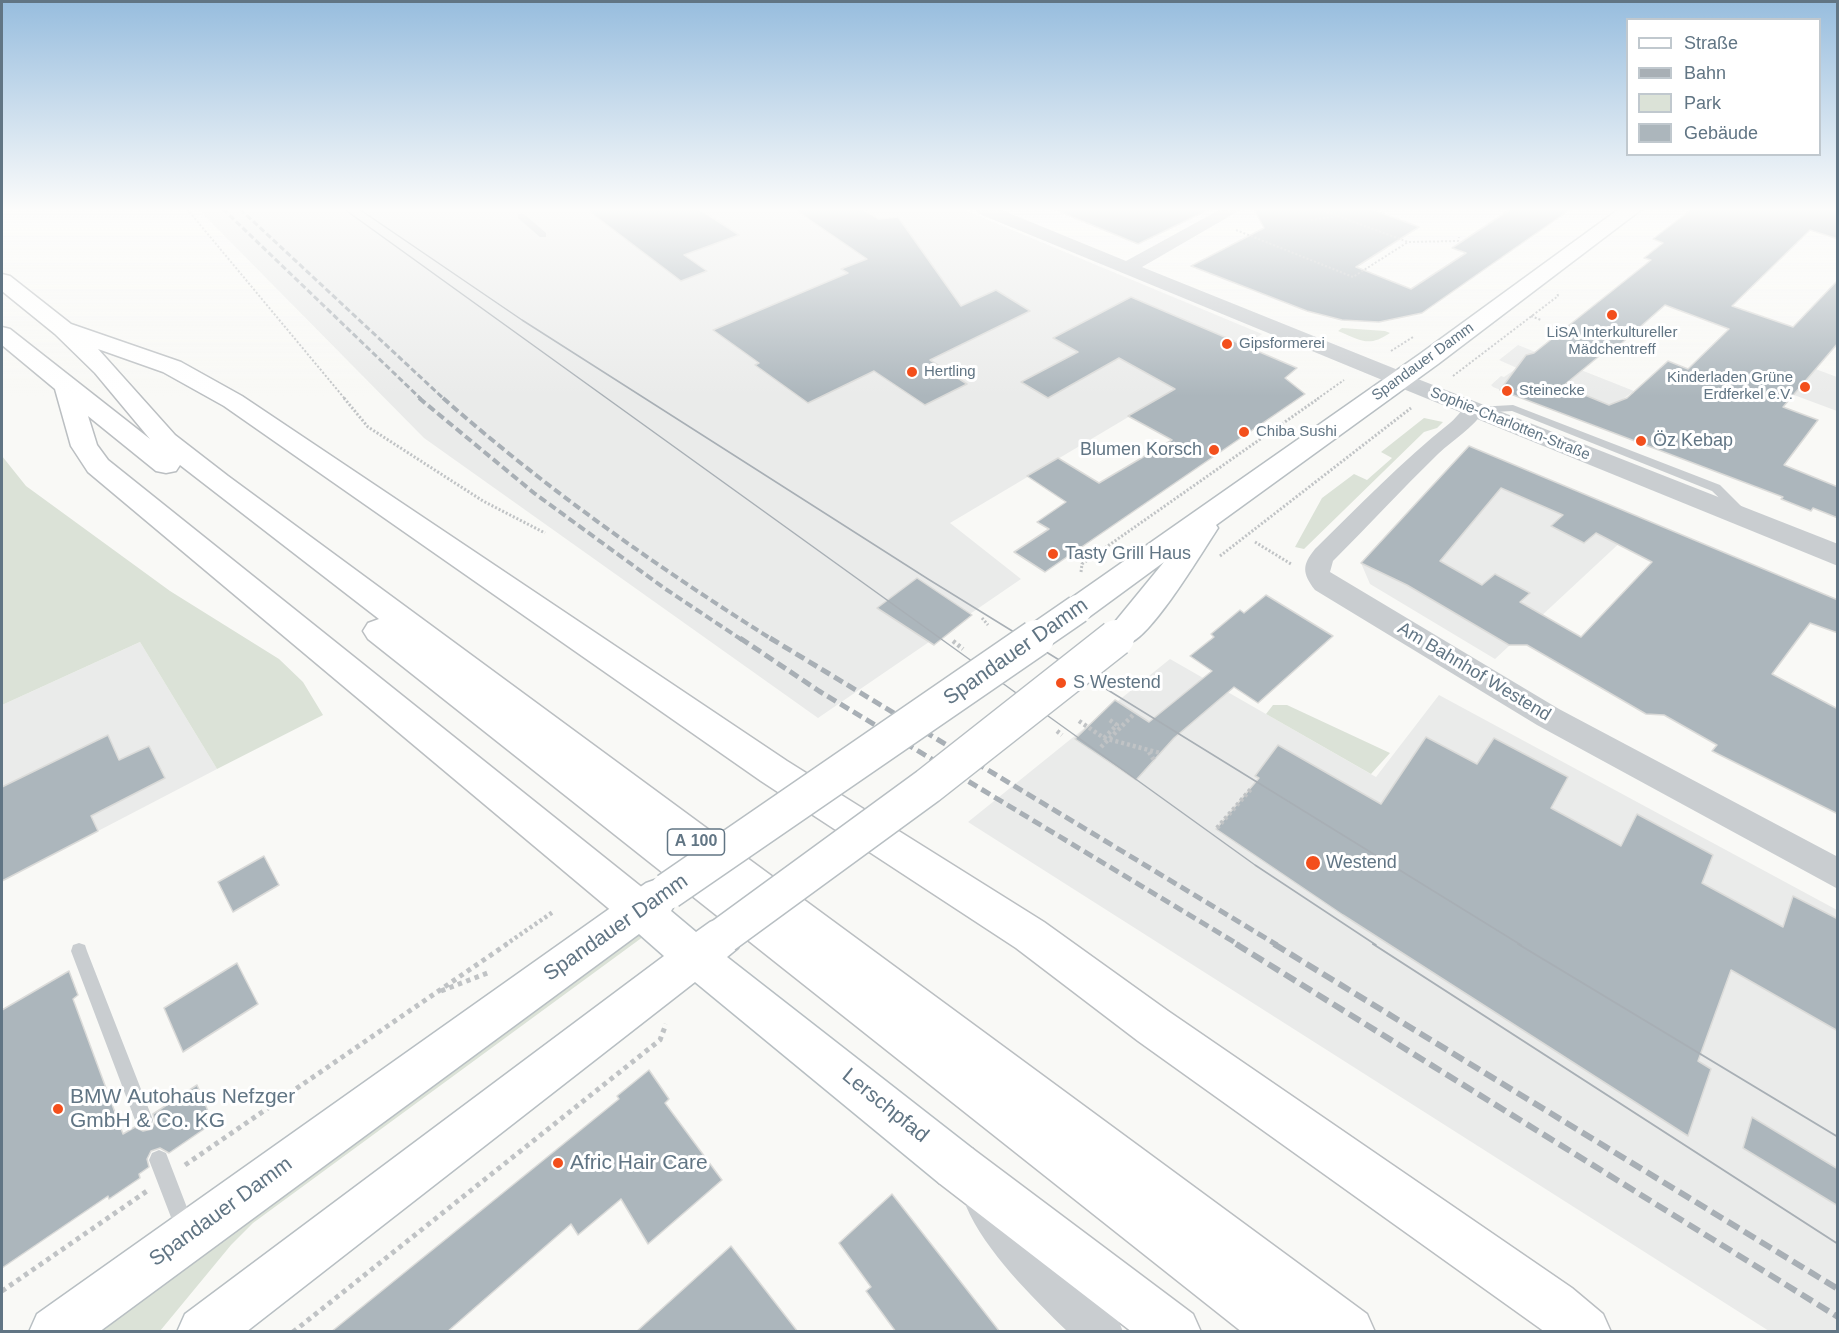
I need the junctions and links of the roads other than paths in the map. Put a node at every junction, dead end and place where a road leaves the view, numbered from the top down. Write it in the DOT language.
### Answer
graph roads {
  1 [pos="1135,271"];
  2 [pos="1547,271"];
  3 [pos="2,281"];
  4 [pos="63,329"];
  5 [pos="2,334"];
  6 [pos="1400,379"];
  7 [pos="66,383"];
  8 [pos="1474,410"];
  9 [pos="1212,514"];
  10 [pos="1838,556"];
  11 [pos="810,795"];
  12 [pos="867,832"];
  13 [pos="1838,874"];
  14 [pos="654,900"];
  15 [pos="709,946"];
  16 [pos="79,951"];
  17 [pos="144,1120"];
  18 [pos="956,1166"];
  19 [pos="162,1169"];
  20 [pos="188,1236"];
  21 [pos="55,1332"];
  22 [pos="203,1332"];
  23 [pos="1101,1332"];
  24 [pos="1175,1332"];
  25 [pos="1284,1332"];
  26 [pos="1348,1332"];
  27 [pos="1585,1332"];
  1 -- 6 [label="street, Sophie-Charlotten-Straße"];
  2 -- 6 [label="main road, Spandauer Damm"];
  3 -- 4 [label="main road, A 100"];
  4 -- 11 [label="main road"];
  4 -- 26 [label="main road, A 100"];
  5 -- 7 [label="main road, A 100"];
  6 -- 8 [label="street, Sophie-Charlotten-Straße"];
  6 -- 9 [label="main road, Spandauer Damm"];
  7 -- 14 [label="main road, Lerschpfad"];
  7 -- 25 [label="main road, A 100"];
  8 -- 10 [label="street, Sophie-Charlotten-Straße"];
  8 -- 13 [label="street, Am Bahnhof Westend"];
  9 -- 11 [label="main road, Spandauer Damm, bridge"];
  9 -- 12 [label="main road, Spandauer Damm, bridge"];
  11 -- 12 [label="main road"];
  11 -- 14 [label="main road, Spandauer Damm, bridge"];
  12 -- 15 [label="main road, Spandauer Damm, bridge"];
  12 -- 27 [label="main road"];
  14 -- 15 [label="main road, Lerschpfad"];
  14 -- 20 [label="main road, Spandauer Damm"];
  15 -- 18 [label="main road, Lerschpfad"];
  15 -- 22 [label="main road, Spandauer Damm"];
  16 -- 17 [label="lane"];
  18 -- 23 [label="street, Lerschpfad"];
  18 -- 24 [label="main road"];
  19 -- 20 [label="lane"];
  20 -- 21 [label="main road, Spandauer Damm"];
}
